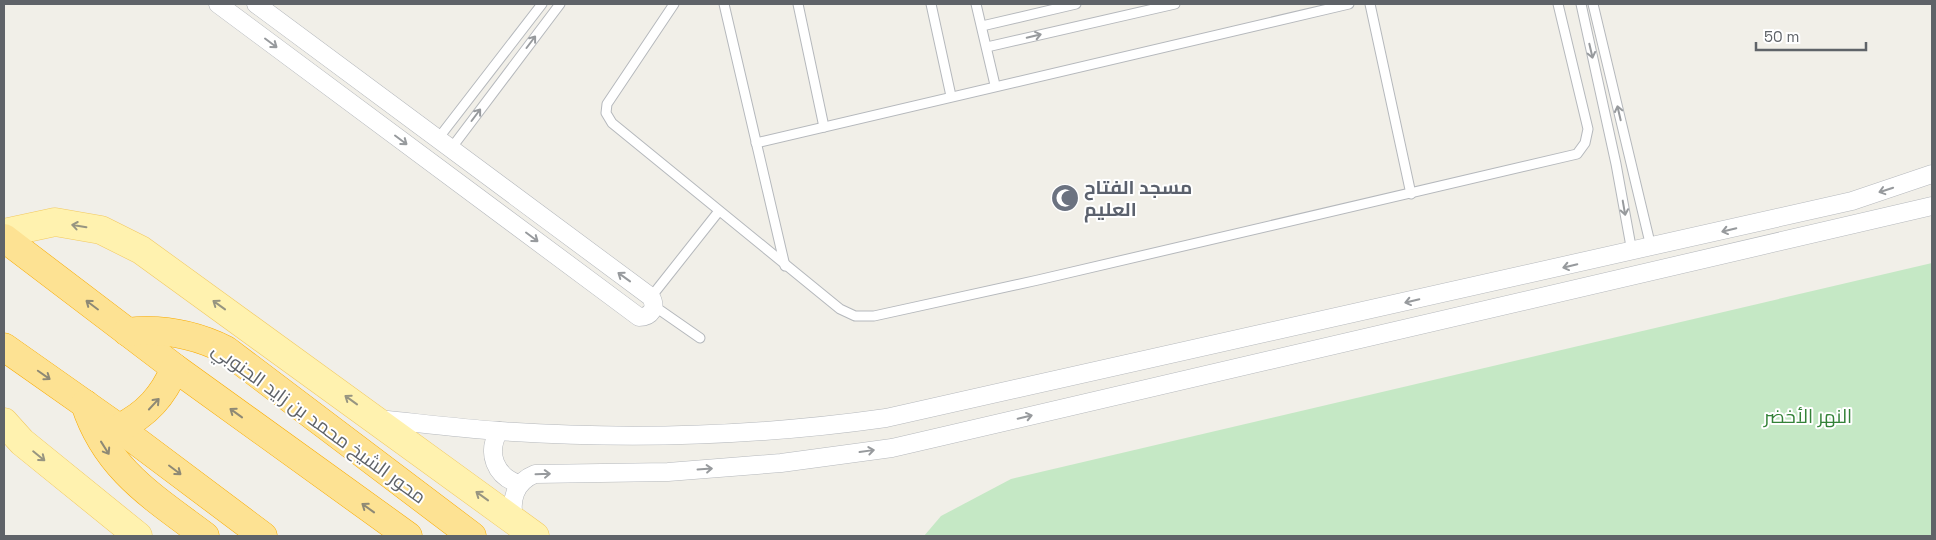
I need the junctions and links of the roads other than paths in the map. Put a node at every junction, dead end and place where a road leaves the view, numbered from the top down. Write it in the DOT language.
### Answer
graph roads {
  1 [pos="218,4"];
  2 [pos="542,4"];
  3 [pos="560,4"];
  4 [pos="674,4"];
  5 [pos="724,4"];
  6 [pos="798,4"];
  7 [pos="931,4"];
  8 [pos="976,4"];
  9 [pos="1076,4"];
  10 [pos="1175,4"];
  11 [pos="1349,4"];
  12 [pos="1370,4"];
  13 [pos="1558,4"];
  14 [pos="1581,4"];
  15 [pos="1594,4"];
  16 [pos="258,5"];
  17 [pos="246,25"];
  18 [pos="982,26"];
  19 [pos="987,48"];
  20 [pos="995,85"];
  21 [pos="951,96"];
  22 [pos="824,127"];
  23 [pos="756,143"];
  24 [pos="443,144"];
  25 [pos="1932,174"];
  26 [pos="1411,194"];
  27 [pos="1932,206"];
  28 [pos="719,211"];
  29 [pos="4,232"];
  30 [pos="4,238"];
  31 [pos="1652,248"];
  32 [pos="1632,252"];
  33 [pos="785,266"];
  34 [pos="652,301"];
  35 [pos="127,332"];
  36 [pos="700,338"];
  37 [pos="4,347"];
  38 [pos="175,368"];
  39 [pos="85,404"];
  40 [pos="376,419"];
  41 [pos="4,422"];
  42 [pos="120,428"];
  43 [pos="499,431"];
  44 [pos="519,484"];
  45 [pos="525,529"];
  46 [pos="138,536"];
  47 [pos="205,536"];
  48 [pos="263,536"];
  49 [pos="408,536"];
  50 [pos="472,536"];
  1 -- 17 [label="street"];
  2 -- 24 [label="lane"];
  24 -- 3 [label="lane, one-way"];
  4 -- 28 [label="lane"];
  5 -- 23 [label="lane"];
  6 -- 22 [label="lane"];
  7 -- 21 [label="lane"];
  8 -- 18 [label="lane"];
  9 -- 18 [label="lane"];
  19 -- 10 [label="lane, one-way"];
  11 -- 20 [label="lane"];
  12 -- 26 [label="lane"];
  13 -- 26 [label="lane"];
  14 -- 32 [label="lane, one-way"];
  31 -- 15 [label="lane, one-way"];
  16 -- 17 [label="street"];
  16 -- 24 [label="street"];
  17 -- 34 [label="street, one-way"];
  18 -- 19 [label="lane"];
  19 -- 20 [label="lane"];
  20 -- 21 [label="lane"];
  21 -- 22 [label="lane"];
  22 -- 23 [label="lane"];
  23 -- 33 [label="lane"];
  34 -- 24 [label="street, one-way"];
  25 -- 31 [label="street, one-way"];
  26 -- 33 [label="lane"];
  44 -- 27 [label="street, one-way"];
  28 -- 33 [label="lane"];
  28 -- 34 [label="lane"];
  40 -- 29 [label="main road, one-way"];
  35 -- 30 [label="highway, one-way"];
  31 -- 32 [label="street"];
  32 -- 43 [label="street, one-way"];
  34 -- 36 [label="lane"];
  35 -- 38 [label="highway"];
  35 -- 50 [label="highway, محور الشيخ محمد بن زايد الجنوبي"];
  37 -- 39 [label="highway, one-way"];
  42 -- 38 [label="highway, one-way"];
  49 -- 38 [label="highway, one-way"];
  39 -- 42 [label="highway"];
  39 -- 47 [label="highway, one-way"];
  40 -- 43 [label="street"];
  45 -- 40 [label="main road, one-way"];
  41 -- 46 [label="main road, one-way"];
  42 -- 48 [label="highway, one-way"];
  43 -- 44 [label="street"];
  44 -- 45 [label="street"];
}
